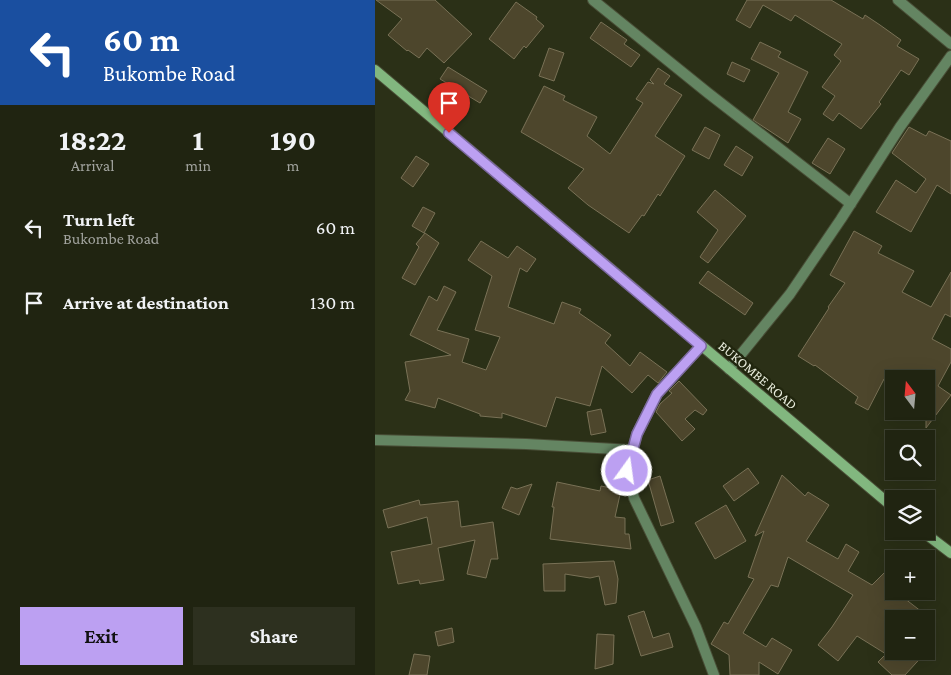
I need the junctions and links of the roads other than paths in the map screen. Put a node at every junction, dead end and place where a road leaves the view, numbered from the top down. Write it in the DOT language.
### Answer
graph roads {
  1 [pos="593,0"];
  2 [pos="898,0"];
  3 [pos="951,44"];
  4 [pos="950,59"];
  5 [pos="375,70"];
  6 [pos="851,204"];
  7 [pos="701,346"];
  8 [pos="729,368"];
  9 [pos="375,440"];
  10 [pos="633,450"];
  11 [pos="885,500"];
  12 [pos="934,540"];
  13 [pos="951,553"];
  14 [pos="714,675"];
  1 -- 6 [label="street"];
  2 -- 3 [label="street"];
  4 -- 6 [label="street"];
  5 -- 7 [label="main road, BUKOMBE ROAD"];
  6 -- 8 [label="street"];
  7 -- 8 [label="main road, BUKOMBE ROAD"];
  7 -- 10 [label="street"];
  8 -- 11 [label="main road, BUKOMBE ROAD"];
  9 -- 10 [label="street"];
  10 -- 14 [label="street"];
  12 -- 13 [label="main road"];
}
